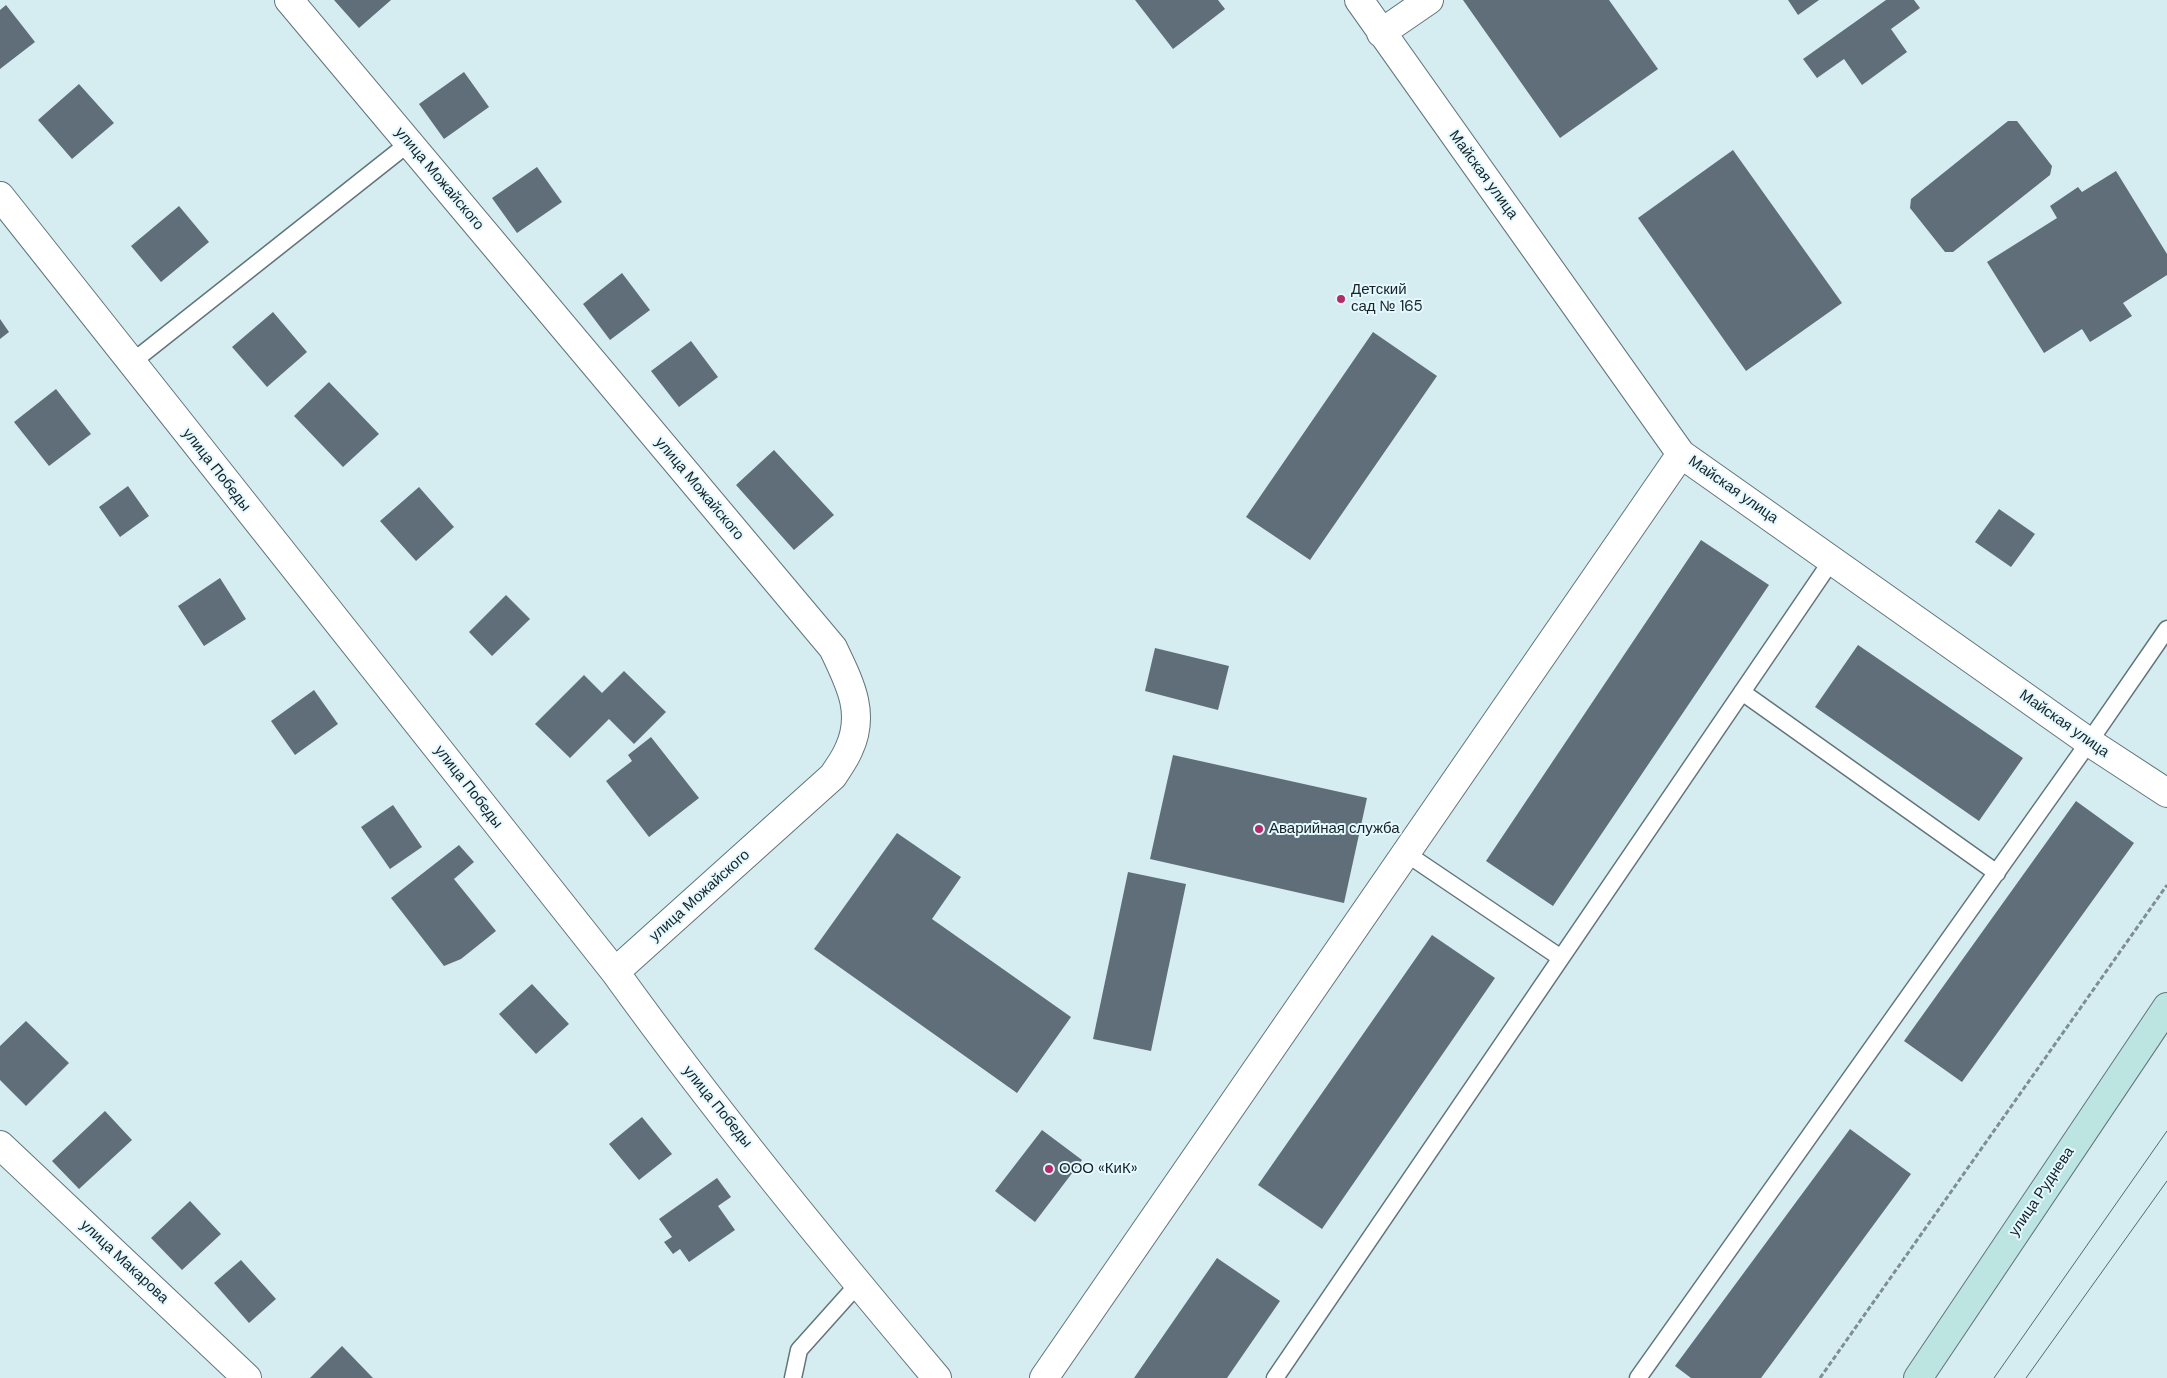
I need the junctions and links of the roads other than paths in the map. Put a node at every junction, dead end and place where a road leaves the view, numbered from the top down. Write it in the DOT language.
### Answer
graph roads {
  1 [pos="289,0"];
  2 [pos="1358,0"];
  3 [pos="1429,0"];
  4 [pos="1381,33"];
  5 [pos="409,143"];
  6 [pos="0,196"];
  7 [pos="132,363"];
  8 [pos="1681,454"];
  9 [pos="1832,560"];
  10 [pos="2167,629"];
  11 [pos="1742,692"];
  12 [pos="2089,742"];
  13 [pos="2167,793"];
  14 [pos="1407,854"];
  15 [pos="1997,873"];
  16 [pos="1561,958"];
  17 [pos="615,972"];
  18 [pos="2167,1007"];
  19 [pos="0,1146"];
  20 [pos="859,1283"];
  21 [pos="248,1378"];
  22 [pos="793,1378"];
  23 [pos="938,1378"];
  24 [pos="1044,1378"];
  25 [pos="1275,1378"];
  26 [pos="1638,1378"];
  27 [pos="1918,1378"];
  1 -- 5 [label="street, улица Можайского"];
  2 -- 4 [label="street, Майская улица"];
  3 -- 4 [label="street"];
  4 -- 8 [label="street, Майская улица"];
  5 -- 7 [label="lane"];
  5 -- 17 [label="street, улица Можайского"];
  6 -- 7 [label="street, улица Победы"];
  7 -- 17 [label="street, улица Победы"];
  8 -- 9 [label="street, Майская улица"];
  8 -- 14 [label="street"];
  9 -- 11 [label="lane"];
  9 -- 12 [label="street, Майская улица"];
  10 -- 12 [label="lane"];
  11 -- 15 [label="lane"];
  11 -- 16 [label="lane"];
  12 -- 13 [label="street, Майская улица"];
  12 -- 15 [label="lane"];
  14 -- 16 [label="lane"];
  14 -- 24 [label="street"];
  15 -- 26 [label="lane"];
  16 -- 25 [label="lane"];
  17 -- 20 [label="street, улица Победы"];
  18 -- 27 [label="main road, улица Руднева"];
  19 -- 21 [label="street, улица Макарова"];
  20 -- 22 [label="lane"];
  20 -- 23 [label="street, улица Победы"];
}
